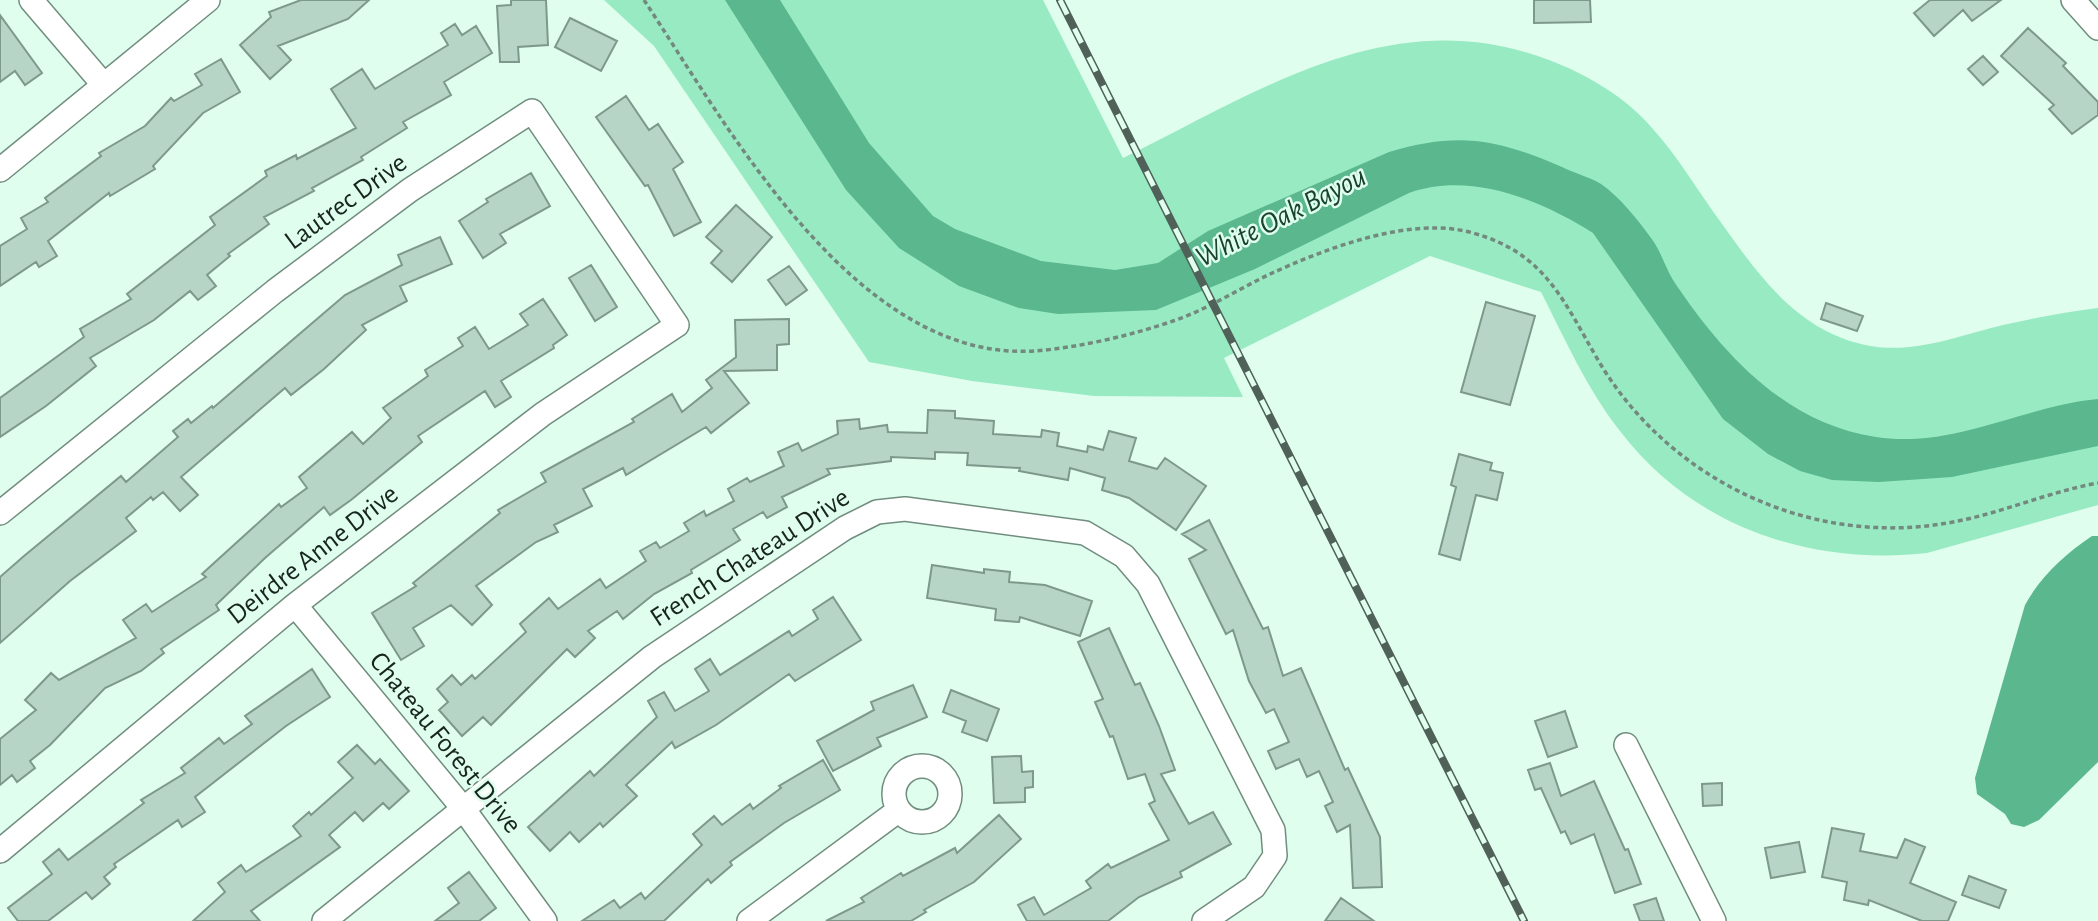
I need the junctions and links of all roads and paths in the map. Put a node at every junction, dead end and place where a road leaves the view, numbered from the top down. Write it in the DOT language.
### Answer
graph roads {
  1 [pos="31,0"];
  2 [pos="208,0"];
  3 [pos="644,0"];
  4 [pos="2073,0"];
  5 [pos="2098,28"];
  6 [pos="103,84"];
  7 [pos="0,170"];
  8 [pos="677,326"];
  9 [pos="2098,483"];
  10 [pos="0,513"];
  11 [pos="295,605"];
  12 [pos="1626,745"];
  13 [pos="462,807"];
  14 [pos="899,810"];
  15 [pos="0,851"];
  16 [pos="324,921"];
  17 [pos="545,921"];
  18 [pos="748,921"];
  19 [pos="1204,921"];
  20 [pos="1714,921"];
  1 -- 6 [label="street"];
  2 -- 6 [label="street"];
  3 -- 9 [label="path"];
  4 -- 5 [label="street"];
  6 -- 7 [label="street"];
  8 -- 10 [label="street, Lautrec Drive"];
  8 -- 11 [label="street, Deirdre Anne Drive"];
  11 -- 13 [label="street, Chateau Forest Drive"];
  11 -- 15 [label="street, Deirdre Anne Drive"];
  12 -- 20 [label="street"];
  13 -- 16 [label="street, French Chateau Drive"];
  13 -- 17 [label="street, Chateau Forest Drive"];
  13 -- 19 [label="street, French Chateau Drive"];
  14 -- 18 [label="street"];
}
